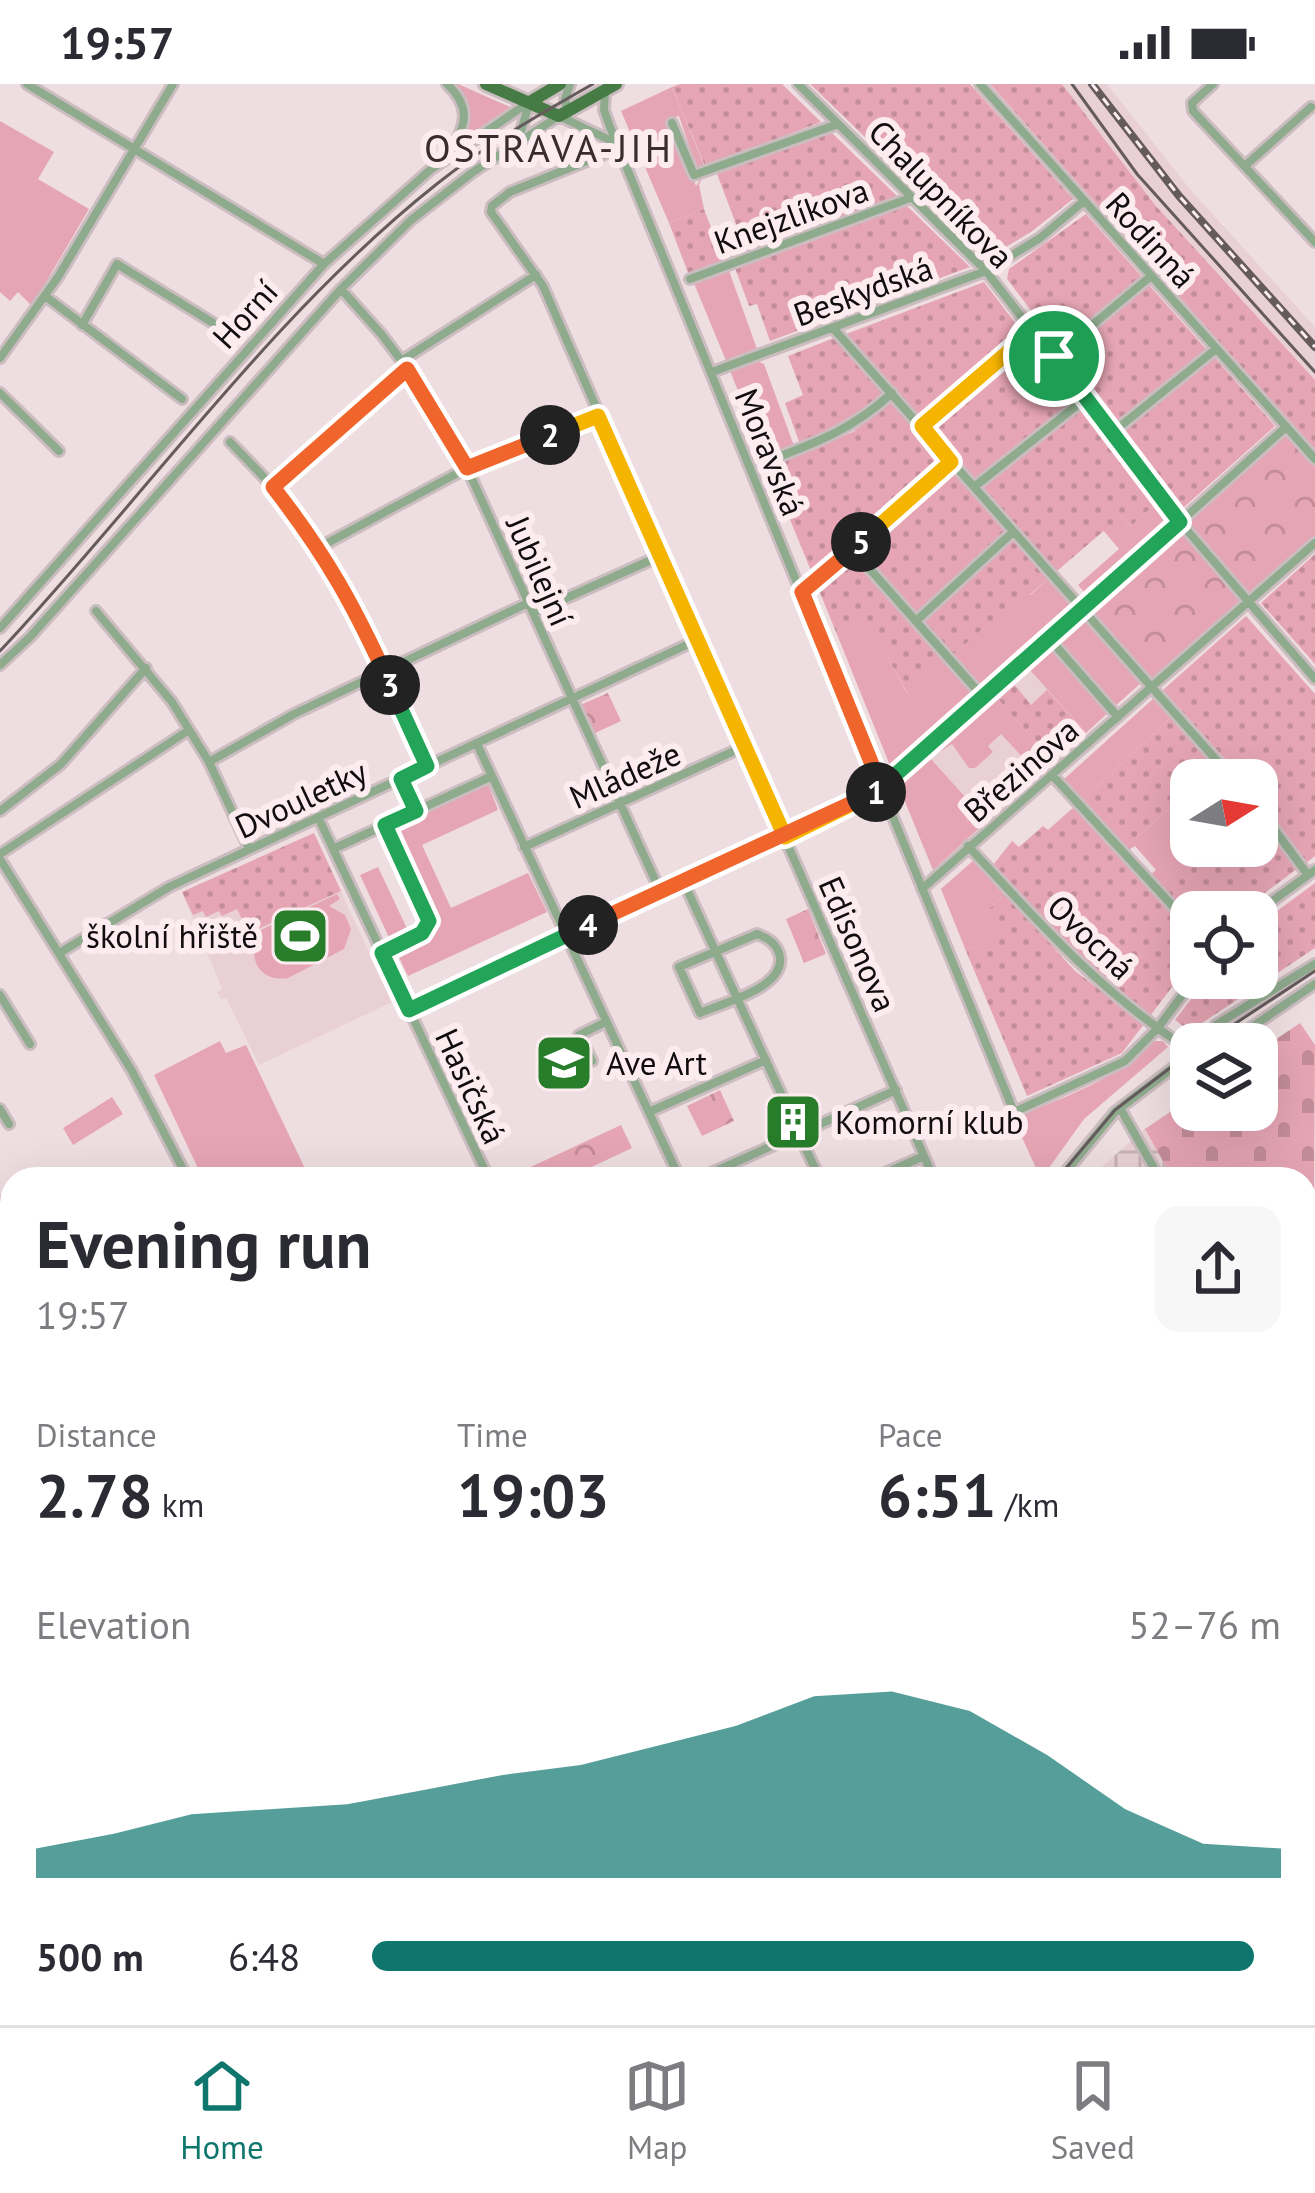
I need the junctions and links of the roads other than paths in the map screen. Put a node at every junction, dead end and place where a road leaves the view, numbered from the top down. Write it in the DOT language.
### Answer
graph roads {
  1 [pos="27,84"];
  2 [pos="173,84"];
  3 [pos="447,84"];
  4 [pos="486,84"];
  5 [pos="560,84"];
  6 [pos="570,84"];
  7 [pos="798,84"];
  8 [pos="980,84"];
  9 [pos="1213,84"];
  10 [pos="610,87"];
  11 [pos="530,102"];
  12 [pos="1311,107"];
  13 [pos="566,116"];
  14 [pos="673,123"];
  15 [pos="838,124"];
  16 [pos="515,144"];
  17 [pos="618,146"];
  18 [pos="134,149"];
  19 [pos="446,159"];
  20 [pos="1245,166"];
  21 [pos="910,197"];
  22 [pos="1084,201"];
  23 [pos="1315,242"];
  24 [pos="324,264"];
  25 [pos="986,271"];
  26 [pos="536,275"];
  27 [pos="1151,276"];
  28 [pos="690,279"];
  29 [pos="340,289"];
  30 [pos="45,296"];
  31 [pos="82,325"];
  32 [pos="218,326"];
  33 [pos="833,328"];
  34 [pos="1034,330"];
  35 [pos="1216,349"];
  36 [pos="1054,356"];
  37 [pos="0,358"];
  38 [pos="404,365"];
  39 [pos="712,372"];
  40 [pos="0,393"];
  41 [pos="892,393"];
  42 [pos="182,399"];
  43 [pos="1085,399"];
  44 [pos="598,416"];
  45 [pos="922,426"];
  46 [pos="1286,427"];
  47 [pos="1112,433"];
  48 [pos="230,442"];
  49 [pos="59,451"];
  50 [pos="1315,459"];
  51 [pos="765,462"];
  52 [pos="951,462"];
  53 [pos="467,468"];
  54 [pos="273,487"];
  55 [pos="974,487"];
  56 [pos="1180,522"];
  57 [pos="1013,532"];
  58 [pos="1315,543"];
  59 [pos="320,547"];
  60 [pos="853,550"];
  61 [pos="660,556"];
  62 [pos="802,592"];
  63 [pos="1246,603"];
  64 [pos="531,608"];
  65 [pos="1081,609"];
  66 [pos="96,611"];
  67 [pos="916,621"];
  68 [pos="0,628"];
  69 [pos="1048,638"];
  70 [pos="697,640"];
  71 [pos="0,665"];
  72 [pos="146,668"];
  73 [pos="384,671"];
  74 [pos="1315,679"];
  75 [pos="1151,687"];
  76 [pos="983,697"];
  77 [pos="571,699"];
  78 [pos="1118,717"];
  79 [pos="190,730"];
  80 [pos="476,744"];
  81 [pos="745,746"];
  82 [pos="1215,759"];
  83 [pos="209,762"];
  84 [pos="427,766"];
  85 [pos="1052,775"];
  86 [pos="492,776"];
  87 [pos="401,779"];
  88 [pos="882,789"];
  89 [pos="620,805"];
  90 [pos="0,811"];
  91 [pos="416,811"];
  92 [pos="318,818"];
  93 [pos="385,825"];
  94 [pos="1278,832"];
  95 [pos="785,837"];
  96 [pos="968,846"];
  97 [pos="524,847"];
  98 [pos="249,848"];
  99 [pos="333,850"];
  100 [pos="0,856"];
  101 [pos="3,870"];
  102 [pos="1311,872"];
  103 [pos="684,883"];
  104 [pos="922,889"];
  105 [pos="661,893"];
  106 [pos="1278,896"];
  107 [pos="1170,903"];
  108 [pos="565,936"];
  109 [pos="715,950"];
  110 [pos="62,952"];
  111 [pos="382,953"];
  112 [pos="1315,964"];
  113 [pos="1315,984"];
  114 [pos="0,994"];
  115 [pos="736,997"];
  116 [pos="1179,999"];
  117 [pos="409,1010"];
  118 [pos="606,1022"];
  119 [pos="1219,1023"];
  120 [pos="1258,1023"];
  121 [pos="1157,1029"];
  122 [pos="1170,1038"];
  123 [pos="30,1044"];
  124 [pos="766,1060"];
  125 [pos="592,1061"];
  126 [pos="1170,1069"];
  127 [pos="896,1090"];
  128 [pos="0,1108"];
  129 [pos="1120,1108"];
  130 [pos="649,1112"];
  131 [pos="790,1113"];
  132 [pos="9,1124"];
  133 [pos="798,1132"];
  134 [pos="924,1156"];
  135 [pos="182,1167"];
  136 [pos="483,1167"];
  137 [pos="674,1167"];
  138 [pos="724,1167"];
  139 [pos="814,1167"];
  140 [pos="899,1167"];
  141 [pos="929,1167"];
  142 [pos="1070,1167"];
  143 [pos="1153,1167"];
  1 -- 18 [label="street"];
  2 -- 18 [label="street"];
  3 -- 19 [label="street"];
  4 -- 11 [label="main road"];
  5 -- 11 [label="main road"];
  6 -- 13 [label="street"];
  7 -- 15 [label="street, Chalupníkova"];
  8 -- 22 [label="street, Rodinná"];
  9 -- 20 [label="street"];
  10 -- 13 [label="main road"];
  10 -- 17 [label="street, Moravská"];
  11 -- 13 [label="main road"];
  11 -- 16 [label="street"];
  11 -- 19 [label="street, Horní"];
  12 -- 20 [label="street"];
  13 -- 16 [label="street, Horní"];
  13 -- 17 [label="street"];
  14 -- 15 [label="street"];
  15 -- 21 [label="street, Chalupníkova"];
  16 -- 29 [label="street, Horní"];
  17 -- 26 [label="street, Edisonova"];
  17 -- 39 [label="street, Moravská"];
  18 -- 24 [label="street"];
  18 -- 30 [label="street"];
  19 -- 24 [label="street, Horní"];
  20 -- 23 [label="street"];
  21 -- 25 [label="street, Chalupníkova"];
  21 -- 28 [label="street, Knejzlíkova"];
  22 -- 25 [label="street, Beskydská"];
  22 -- 27 [label="street, Rodinná"];
  24 -- 68 [label="street, Horní"];
  25 -- 33 [label="street, Beskydská"];
  25 -- 34 [label="street, Chalupníkova"];
  26 -- 38 [label="street"];
  26 -- 44 [label="street, Edisonova"];
  27 -- 35 [label="street, Rodinná"];
  27 -- 36 [label="street"];
  29 -- 38 [label="street, Jubilejní"];
  29 -- 71 [label="street, Horní"];
  30 -- 31 [label="street"];
  30 -- 37 [label="street"];
  31 -- 32 [label="street, Horní"];
  31 -- 42 [label="street"];
  33 -- 39 [label="street, Beskydská"];
  33 -- 41 [label="street"];
  34 -- 36 [label="street, Chalupníkova"];
  34 -- 45 [label="street"];
  35 -- 46 [label="street, Rodinná"];
  35 -- 47 [label="street"];
  36 -- 43 [label="street, Chalupníkova"];
  38 -- 53 [label="street, Jubilejní"];
  38 -- 54 [label="street"];
  39 -- 62 [label="street, Moravská"];
  40 -- 49 [label="street"];
  41 -- 45 [label="street"];
  41 -- 51 [label="street"];
  43 -- 47 [label="street, Chalupníkova"];
  43 -- 55 [label="street"];
  44 -- 53 [label="street"];
  44 -- 61 [label="street, Edisonova"];
  45 -- 52 [label="street"];
  46 -- 50 [label="street, Rodinná"];
  46 -- 56 [label="street"];
  47 -- 56 [label="street, Chalupníkova"];
  48 -- 54 [label="street"];
  52 -- 55 [label="street"];
  52 -- 60 [label="street"];
  53 -- 59 [label="street"];
  53 -- 64 [label="street, Jubilejní"];
  54 -- 59 [label="street"];
  55 -- 57 [label="street"];
  56 -- 63 [label="street, Chalupníkova"];
  56 -- 65 [label="street"];
  57 -- 65 [label="street"];
  57 -- 67 [label="street"];
  58 -- 63 [label="street, Březinova"];
  59 -- 73 [label="street"];
  60 -- 62 [label="street"];
  60 -- 67 [label="street"];
  61 -- 64 [label="street"];
  61 -- 70 [label="street, Edisonova"];
  62 -- 88 [label="street, Moravská"];
  63 -- 74 [label="street, Chalupníkova"];
  63 -- 75 [label="street, Březinova"];
  64 -- 73 [label="street"];
  64 -- 77 [label="street, Jubilejní"];
  65 -- 69 [label="street"];
  65 -- 75 [label="street"];
  66 -- 72 [label="street"];
  67 -- 76 [label="street"];
  69 -- 76 [label="street"];
  69 -- 78 [label="street"];
  70 -- 77 [label="street, Dvouletky"];
  70 -- 81 [label="street, Edisonova"];
  72 -- 79 [label="street"];
  72 -- 90 [label="street"];
  73 -- 83 [label="street"];
  73 -- 84 [label="street"];
  75 -- 78 [label="street, Březinova"];
  75 -- 82 [label="street"];
  76 -- 88 [label="street"];
  77 -- 80 [label="street, Dvouletky"];
  77 -- 89 [label="street, Jubilejní"];
  78 -- 85 [label="street, Březinova"];
  79 -- 83 [label="street"];
  79 -- 100 [label="street"];
  80 -- 84 [label="street, Dvouletky"];
  80 -- 86 [label="street"];
  81 -- 89 [label="street, Mládeže"];
  81 -- 95 [label="street, Edisonova"];
  83 -- 98 [label="street"];
  84 -- 87 [label="street, Dvouletky"];
  85 -- 96 [label="street, Březinova"];
  85 -- 107 [label="street"];
  86 -- 91 [label="street"];
  86 -- 97 [label="street"];
  87 -- 91 [label="street"];
  87 -- 92 [label="street, Dvouletky"];
  88 -- 95 [label="street"];
  88 -- 104 [label="street, Moravská"];
  89 -- 97 [label="street, Mládeže"];
  89 -- 105 [label="street, Jubilejní"];
  91 -- 93 [label="street"];
  92 -- 98 [label="street, Dvouletky"];
  92 -- 99 [label="street, Hasičská"];
  93 -- 99 [label="street"];
  93 -- 111 [label="street"];
  94 -- 102 [label="street"];
  95 -- 103 [label="street"];
  95 -- 127 [label="street, Edisonova"];
  96 -- 104 [label="street, Březinova"];
  96 -- 121 [label="street, Ovocná"];
  97 -- 108 [label="street"];
  98 -- 110 [label="street, Dvouletky"];
  99 -- 111 [label="street, Hasičská"];
  100 -- 101 [label="street"];
  101 -- 110 [label="street"];
  102 -- 106 [label="street"];
  103 -- 105 [label="street"];
  103 -- 109 [label="street"];
  104 -- 121 [label="street, Moravská"];
  105 -- 108 [label="street"];
  108 -- 117 [label="street"];
  108 -- 118 [label="street"];
  109 -- 115 [label="street"];
  109 -- 115 [label="street"];
  109 -- 115 [label="street"];
  110 -- 135 [label="street"];
  111 -- 117 [label="street, Hasičská"];
  112 -- 119 [label="street"];
  113 -- 120 [label="street"];
  114 -- 123 [label="street"];
  115 -- 124 [label="street"];
  116 -- 121 [label="street"];
  117 -- 136 [label="street, Hasičská"];
  118 -- 125 [label="street"];
  118 -- 130 [label="street"];
  121 -- 122 [label="street, Ovocná"];
  124 -- 130 [label="street"];
  124 -- 131 [label="street"];
  126 -- 129 [label="street"];
  127 -- 133 [label="street"];
  127 -- 134 [label="street, Edisonova"];
  128 -- 132 [label="street"];
  129 -- 142 [label="street"];
  129 -- 143 [label="street"];
  130 -- 137 [label="street"];
  133 -- 138 [label="street"];
  133 -- 139 [label="street"];
  134 -- 140 [label="street"];
  134 -- 141 [label="street, Edisonova"];
}
